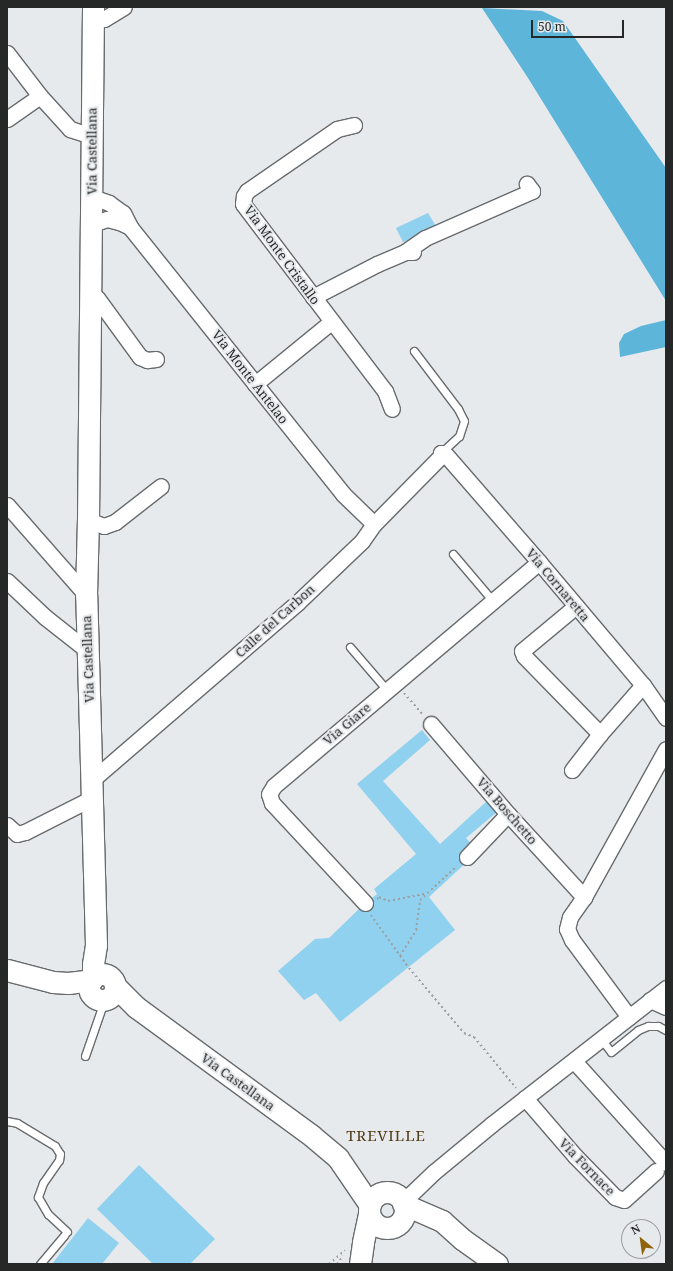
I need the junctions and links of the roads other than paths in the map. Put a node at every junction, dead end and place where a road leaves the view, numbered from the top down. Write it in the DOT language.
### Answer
graph roads {
  1 [pos="124,7"];
  2 [pos="93,14"];
  3 [pos="7,53"];
  4 [pos="40,96"];
  5 [pos="7,119"];
  6 [pos="354,125"];
  7 [pos="92,136"];
  8 [pos="527,184"];
  9 [pos="92,197"];
  10 [pos="130,227"];
  11 [pos="91,229"];
  12 [pos="91,294"];
  13 [pos="313,297"];
  14 [pos="331,322"];
  15 [pos="414,352"];
  16 [pos="156,358"];
  17 [pos="255,384"];
  18 [pos="392,409"];
  19 [pos="443,454"];
  20 [pos="161,486"];
  21 [pos="7,505"];
  22 [pos="88,520"];
  23 [pos="374,524"];
  24 [pos="453,554"];
  25 [pos="539,562"];
  26 [pos="7,581"];
  27 [pos="86,595"];
  28 [pos="493,601"];
  29 [pos="576,606"];
  30 [pos="350,647"];
  31 [pos="87,650"];
  32 [pos="643,685"];
  33 [pos="394,690"];
  34 [pos="666,718"];
  35 [pos="431,724"];
  36 [pos="600,734"];
  37 [pos="666,749"];
  38 [pos="572,770"];
  39 [pos="92,789"];
  40 [pos="508,814"];
  41 [pos="7,825"];
  42 [pos="467,857"];
  43 [pos="584,897"];
  44 [pos="369,901"];
  45 [pos="7,970"];
  46 [pos="102,988"];
  47 [pos="666,988"];
  48 [pos="650,1000"];
  49 [pos="666,1007"];
  50 [pos="629,1017"];
  51 [pos="666,1030"];
  52 [pos="601,1039"];
  53 [pos="85,1056"];
  54 [pos="574,1061"];
  55 [pos="525,1098"];
  56 [pos="7,1121"];
  57 [pos="338,1158"];
  58 [pos="661,1167"];
  59 [pos="369,1209"];
  60 [pos="396,1209"];
  61 [pos="40,1264"];
  62 [pos="361,1264"];
  63 [pos="497,1264"];
  1 -- 2 [label="street"];
  2 -- 7 [label="street, Via Castellana"];
  3 -- 4 [label="street"];
  4 -- 5 [label="street"];
  4 -- 7 [label="street"];
  6 -- 13 [label="street, Via Monte Cristallo"];
  7 -- 9 [label="street, Via Castellana"];
  8 -- 13 [label="street"];
  9 -- 10 [label="street, Via Monte Antelao"];
  9 -- 11 [label="street, Via Castellana"];
  10 -- 11 [label="street"];
  10 -- 17 [label="street, Via Monte Antelao"];
  11 -- 12 [label="street, Via Castellana"];
  12 -- 16 [label="street"];
  12 -- 22 [label="street, Via Castellana"];
  13 -- 14 [label="street, Via Monte Cristallo"];
  14 -- 17 [label="street"];
  14 -- 18 [label="street, Via Monte Cristallo"];
  15 -- 19 [label="lane"];
  17 -- 23 [label="street, Via Monte Antelao"];
  19 -- 23 [label="street, Calle del Carbon"];
  19 -- 25 [label="street, Via Cornaretta"];
  20 -- 22 [label="street"];
  21 -- 27 [label="street"];
  22 -- 27 [label="street, Via Castellana"];
  23 -- 39 [label="street, Calle del Carbon"];
  24 -- 28 [label="lane"];
  25 -- 28 [label="street, Via Giare"];
  25 -- 29 [label="street, Via Cornaretta"];
  26 -- 31 [label="street"];
  27 -- 31 [label="street, Via Castellana"];
  28 -- 33 [label="street, Via Giare"];
  29 -- 32 [label="street, Via Cornaretta"];
  29 -- 36 [label="street"];
  30 -- 33 [label="lane"];
  31 -- 39 [label="street, Via Castellana"];
  32 -- 34 [label="street, Via Cornaretta"];
  32 -- 36 [label="street"];
  33 -- 44 [label="street, Via Giare"];
  35 -- 40 [label="street, Via Boschetto"];
  36 -- 38 [label="street"];
  37 -- 43 [label="street"];
  39 -- 41 [label="street"];
  39 -- 46 [label="street, Via Castellana"];
  40 -- 42 [label="street"];
  40 -- 43 [label="street, Via Boschetto"];
  43 -- 50 [label="street"];
  45 -- 46 [label="street"];
  46 -- 53 [label="lane"];
  46 -- 57 [label="street, Via Castellana"];
  47 -- 48 [label="street"];
  48 -- 49 [label="street"];
  48 -- 50 [label="street"];
  50 -- 52 [label="street"];
  51 -- 52 [label="lane"];
  52 -- 54 [label="street"];
  54 -- 55 [label="street"];
  54 -- 58 [label="street, Via Fornace"];
  55 -- 58 [label="street, Via Fornace"];
  55 -- 60 [label="street"];
  56 -- 61 [label="lane"];
  57 -- 59 [label="street"];
  57 -- 60 [label="street"];
  59 -- 60 [label="street"];
  59 -- 60 [label="street"];
  59 -- 62 [label="street"];
  60 -- 62 [label="street"];
  60 -- 63 [label="street"];
}
